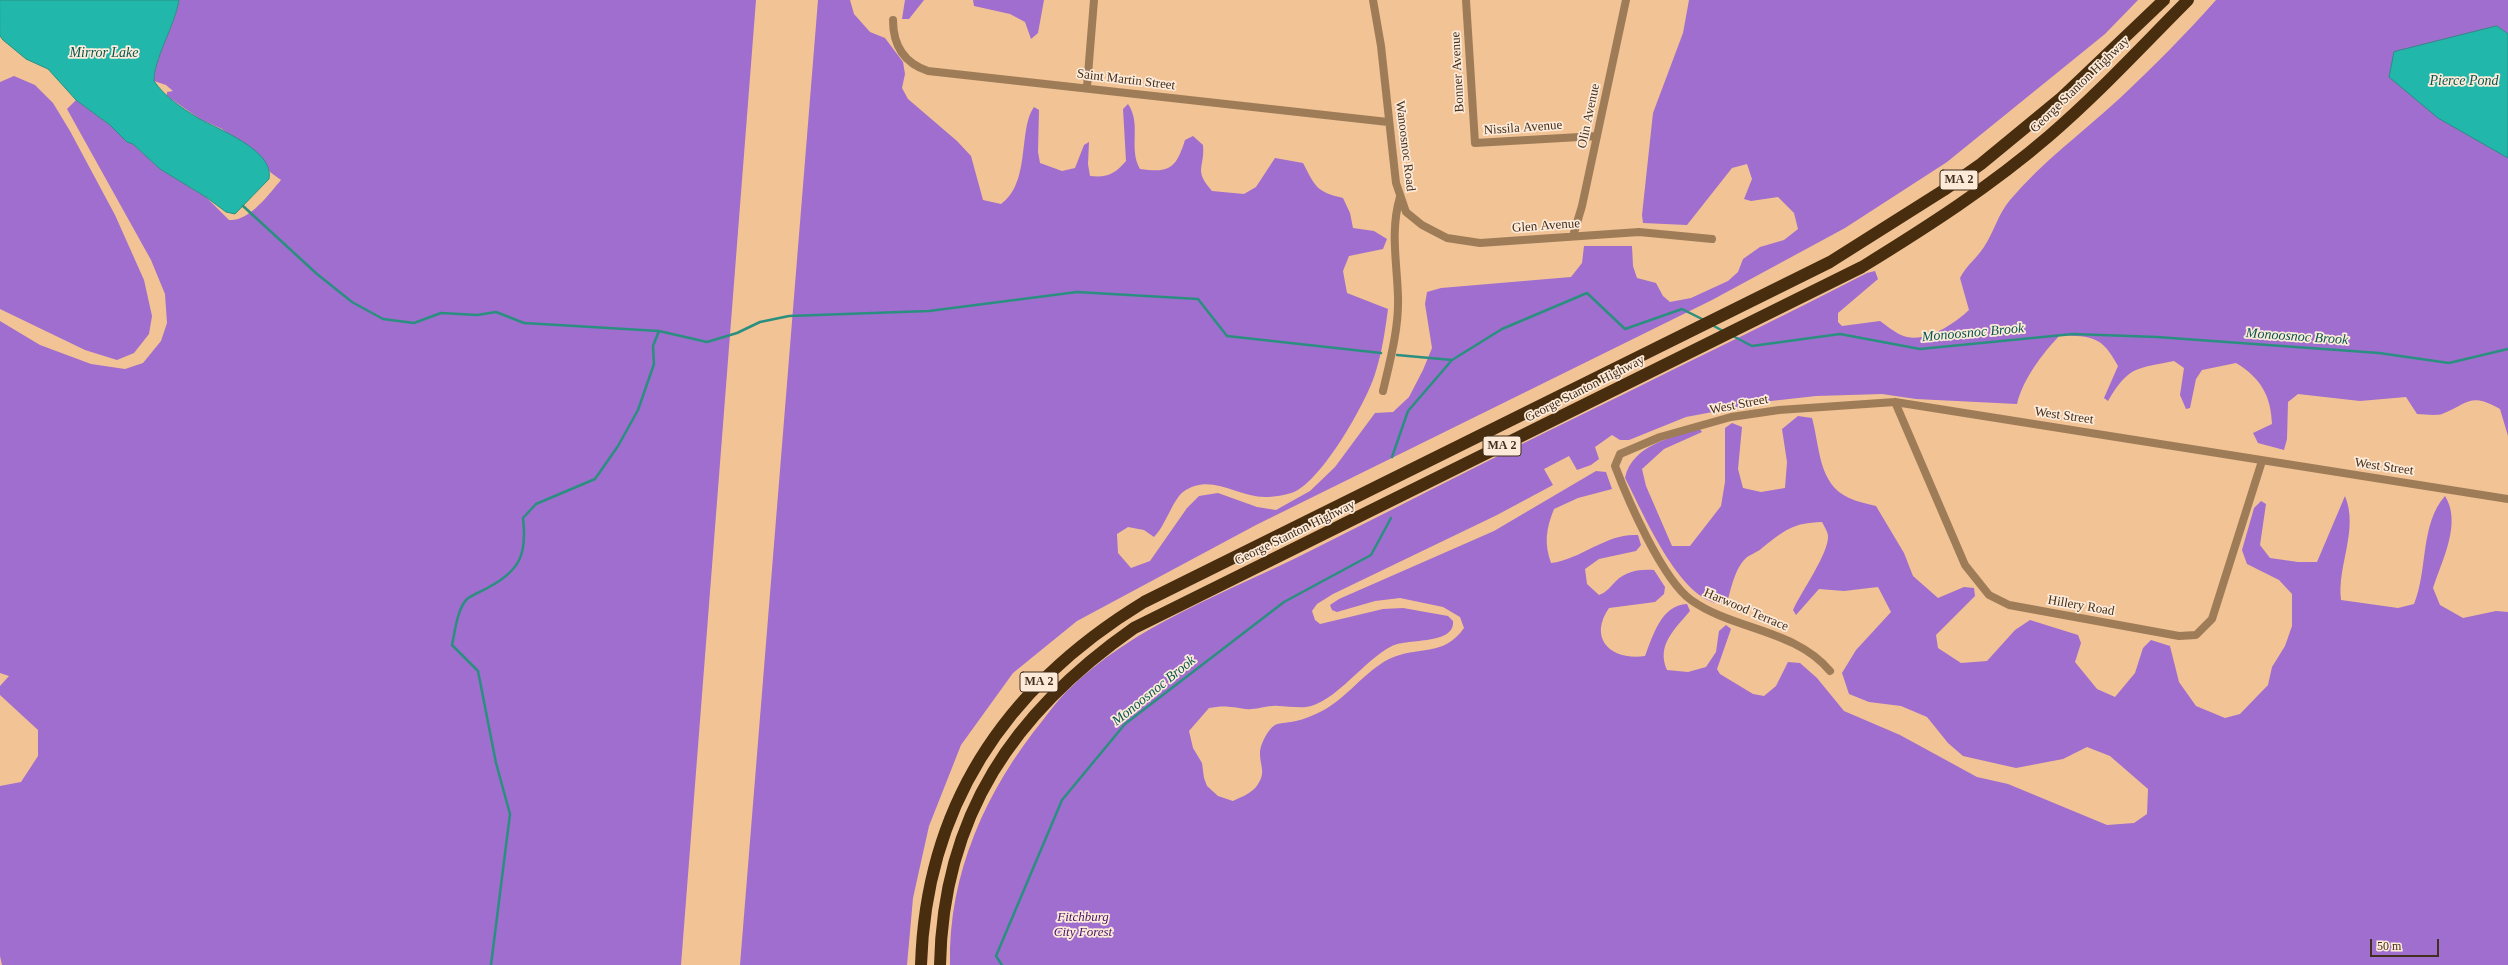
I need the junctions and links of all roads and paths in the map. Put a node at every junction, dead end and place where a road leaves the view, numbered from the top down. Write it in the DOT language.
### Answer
graph roads {
  1 [pos="1094,0"];
  2 [pos="1372,0"];
  3 [pos="1466,0"];
  4 [pos="1626,0"];
  5 [pos="2164,0"];
  6 [pos="2188,0"];
  7 [pos="893,20"];
  8 [pos="1087,87"];
  9 [pos="1388,122"];
  10 [pos="1597,136"];
  11 [pos="1474,143"];
  12 [pos="1400,197"];
  13 [pos="1573,236"];
  14 [pos="1712,239"];
  15 [pos="1383,391"];
  16 [pos="1895,402"];
  17 [pos="1620,454"];
  18 [pos="2262,461"];
  19 [pos="2508,499"];
  20 [pos="1830,671"];
  21 [pos="921,965"];
  22 [pos="940,965"];
  1 -- 8 [label="street"];
  2 -- 9 [label="street, Wanoosnoc Road"];
  3 -- 11 [label="street, Bonner Avenue"];
  4 -- 10 [label="street, Olin Avenue"];
  5 -- 21 [label="highway, George Stanton Highway / MA 2"];
  6 -- 22 [label="highway, George Stanton Highway / MA 2"];
  7 -- 8 [label="street, Saint Martin Street"];
  8 -- 9 [label="street, Saint Martin Street"];
  9 -- 12 [label="street, Wanoosnoc Road"];
  10 -- 11 [label="street, Nissila Avenue"];
  10 -- 13 [label="street, Olin Avenue"];
  12 -- 13 [label="street, Glen Avenue"];
  12 -- 15 [label="street, Wanoosnoc Road"];
  13 -- 14 [label="street, Glen Avenue"];
  16 -- 17 [label="street, West Street"];
  16 -- 18 [label="street, West Street"];
  16 -- 18 [label="street, Hillery Road"];
  17 -- 20 [label="street, Harwood Terrace"];
  18 -- 19 [label="street, West Street"];
}
